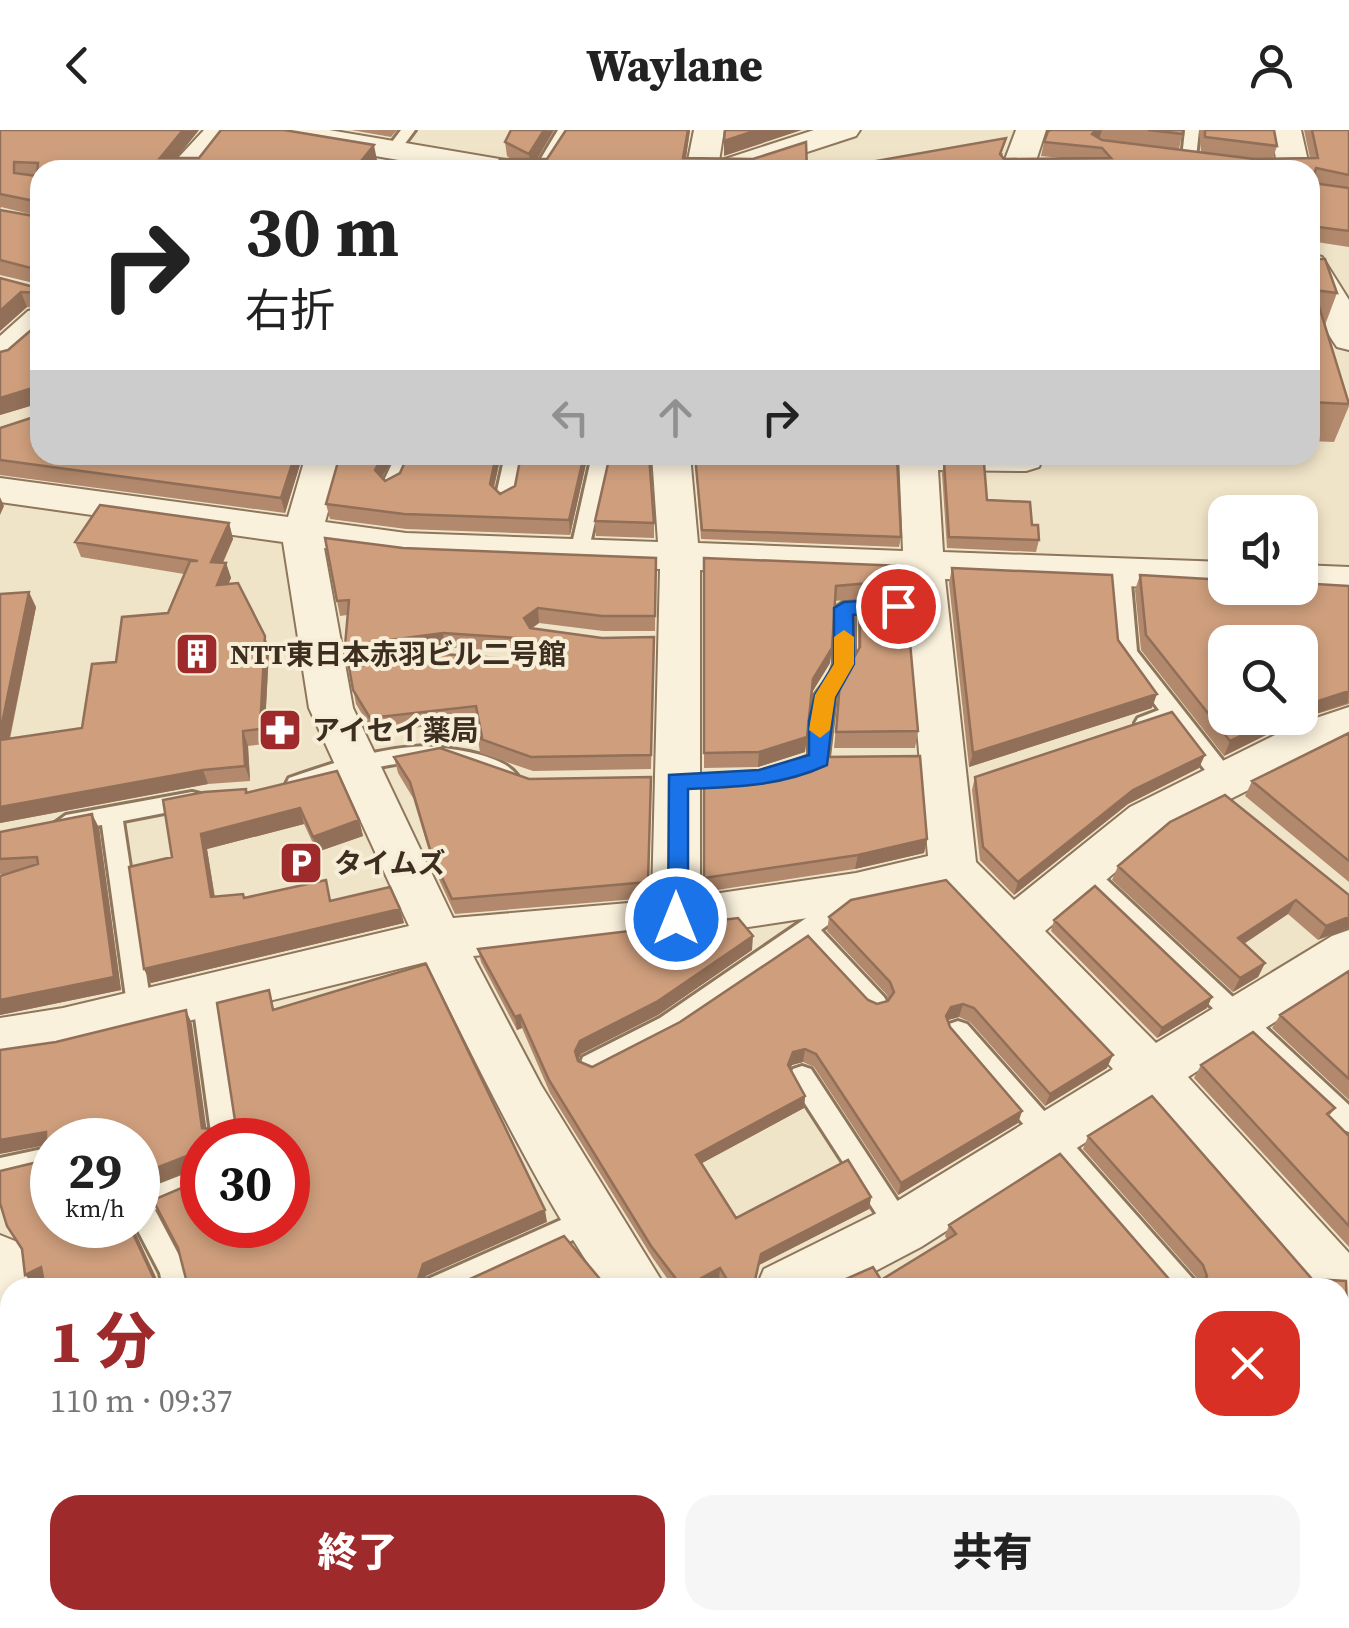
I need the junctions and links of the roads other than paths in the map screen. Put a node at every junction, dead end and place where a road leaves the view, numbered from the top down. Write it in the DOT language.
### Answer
graph roads {
  1 [pos="221,130"];
  2 [pos="276,130"];
  3 [pos="462,130"];
  4 [pos="565,130"];
  5 [pos="708,130"];
  6 [pos="1031,130"];
  7 [pos="1192,130"];
  8 [pos="829,132"];
  9 [pos="400,140"];
  10 [pos="1172,156"];
  11 [pos="1189,158"];
  12 [pos="192,160"];
  13 [pos="421,160"];
  14 [pos="427,160"];
  15 [pos="547,160"];
  16 [pos="704,160"];
  17 [pos="749,160"];
  18 [pos="1026,160"];
  19 [pos="1208,160"];
  20 [pos="1320,253"];
  21 [pos="1349,256"];
  22 [pos="1320,280"];
  23 [pos="1345,319"];
  24 [pos="30,327"];
  25 [pos="0,355"];
  26 [pos="322,465"];
  27 [pos="400,465"];
  28 [pos="512,465"];
  29 [pos="599,465"];
  30 [pos="672,465"];
  31 [pos="918,465"];
  32 [pos="390,487"];
  33 [pos="0,490"];
  34 [pos="504,500"];
  35 [pos="302,535"];
  36 [pos="580,553"];
  37 [pos="678,556"];
  38 [pos="1120,572"];
  39 [pos="1208,575"];
  40 [pos="1318,581"];
  41 [pos="925,583"];
  42 [pos="1348,584"];
  43 [pos="1172,713"];
  44 [pos="1349,723"];
  45 [pos="1122,730"];
  46 [pos="356,762"];
  47 [pos="776,775"];
  48 [pos="530,782"];
  49 [pos="1221,787"];
  50 [pos="279,791"];
  51 [pos="209,796"];
  52 [pos="110,814"];
  53 [pos="37,828"];
  54 [pos="953,869"];
  55 [pos="1084,872"];
  56 [pos="856,892"];
  57 [pos="676,919"];
  58 [pos="806,930"];
  59 [pos="1012,930"];
  60 [pos="439,939"];
  61 [pos="1349,950"];
  62 [pos="204,996"];
  63 [pos="876,1004"];
  64 [pos="140,1012"];
  65 [pos="1241,1018"];
  66 [pos="958,1031"];
  67 [pos="0,1040"];
  68 [pos="592,1064"];
  69 [pos="1152,1074"];
  70 [pos="802,1078"];
  71 [pos="222,1118"];
  72 [pos="1349,1121"];
  73 [pos="1051,1137"];
  74 [pos="30,1163"];
  75 [pos="0,1170"];
  76 [pos="590,1219"];
  77 [pos="901,1229"];
  78 [pos="160,1246"];
  79 [pos="175,1278"];
  80 [pos="460,1278"];
  81 [pos="631,1278"];
  82 [pos="804,1278"];
  83 [pos="1174,1278"];
  84 [pos="1335,1278"];
  1 -- 12 [label="street"];
  2 -- 9 [label="street"];
  3 -- 14 [label="street"];
  4 -- 15 [label="lane"];
  5 -- 16 [label="street"];
  6 -- 18 [label="street"];
  7 -- 11 [label="lane"];
  8 -- 17 [label="street"];
  9 -- 13 [label="street"];
  10 -- 11 [label="lane"];
  11 -- 19 [label="lane"];
  20 -- 21 [label="street"];
  22 -- 23 [label="street"];
  24 -- 25 [label="street"];
  26 -- 35 [label="street"];
  27 -- 32 [label="lane"];
  28 -- 34 [label="lane"];
  29 -- 36 [label="lane"];
  30 -- 37 [label="street"];
  31 -- 41 [label="street"];
  33 -- 35 [label="street"];
  35 -- 36 [label="street"];
  35 -- 46 [label="street"];
  36 -- 37 [label="street"];
  37 -- 41 [label="street"];
  37 -- 57 [label="street"];
  38 -- 39 [label="street"];
  38 -- 41 [label="street"];
  38 -- 43 [label="lane"];
  40 -- 42 [label="street"];
  41 -- 47 [label="lane"];
  41 -- 54 [label="street"];
  43 -- 45 [label="lane"];
  43 -- 49 [label="lane"];
  44 -- 49 [label="street"];
  46 -- 48 [label="lane"];
  46 -- 50 [label="lane"];
  46 -- 60 [label="street"];
  49 -- 55 [label="street"];
  51 -- 52 [label="lane"];
  52 -- 53 [label="lane"];
  52 -- 64 [label="lane"];
  54 -- 56 [label="street"];
  54 -- 59 [label="street"];
  55 -- 59 [label="street"];
  55 -- 65 [label="lane"];
  56 -- 57 [label="street"];
  56 -- 58 [label="lane"];
  57 -- 60 [label="street"];
  58 -- 63 [label="lane"];
  58 -- 68 [label="lane"];
  59 -- 69 [label="street"];
  60 -- 62 [label="street"];
  60 -- 76 [label="street"];
  61 -- 65 [label="street"];
  62 -- 64 [label="street"];
  62 -- 71 [label="lane"];
  64 -- 67 [label="street"];
  65 -- 69 [label="street"];
  65 -- 72 [label="lane"];
  66 -- 73 [label="lane"];
  69 -- 73 [label="street"];
  69 -- 84 [label="street"];
  70 -- 77 [label="lane"];
  73 -- 77 [label="street"];
  73 -- 83 [label="lane"];
  74 -- 75 [label="lane"];
  76 -- 80 [label="lane"];
  76 -- 81 [label="street"];
  77 -- 82 [label="street"];
  78 -- 79 [label="lane"];
}
